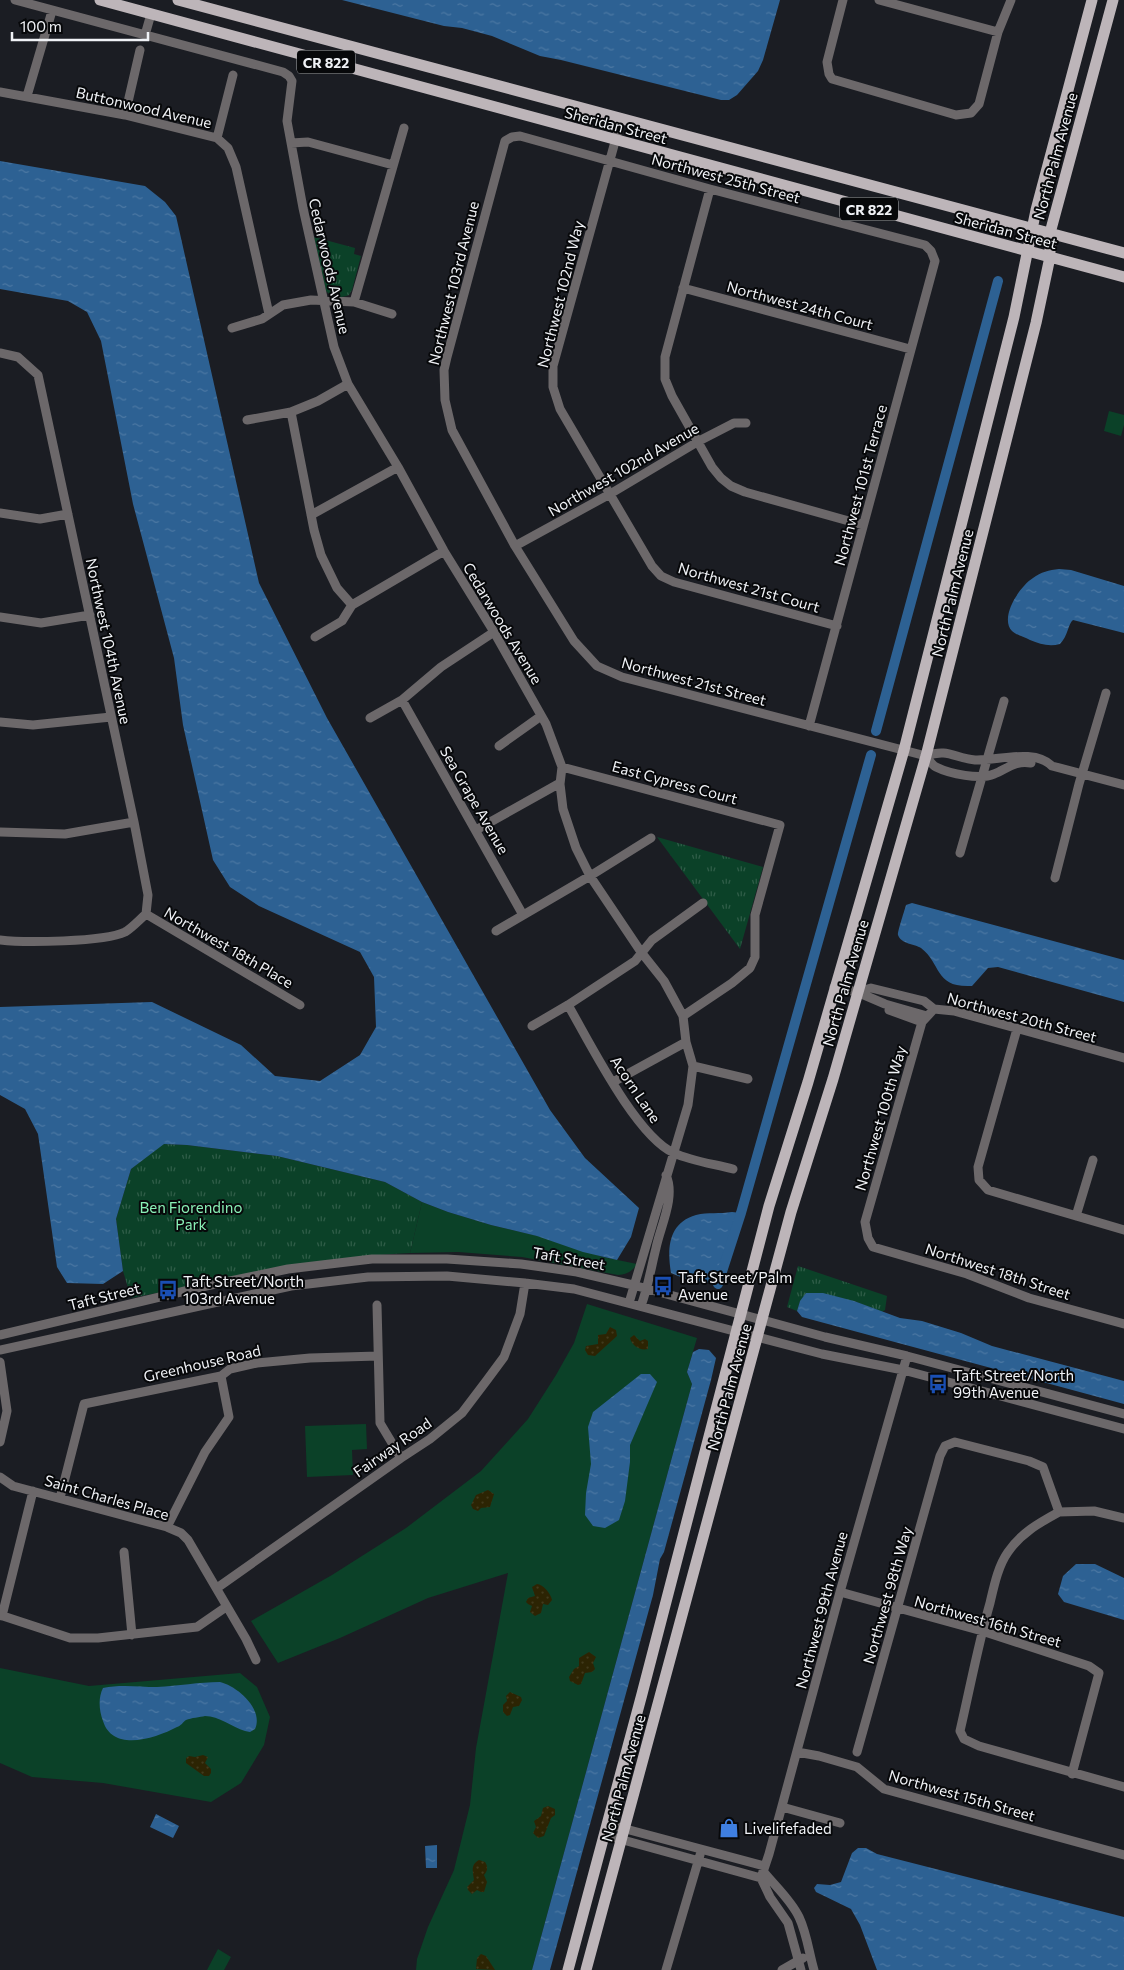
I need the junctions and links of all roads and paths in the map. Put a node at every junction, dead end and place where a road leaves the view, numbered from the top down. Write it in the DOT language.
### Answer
graph roads {
  1 [pos="16,0"];
  2 [pos="100,0"];
  3 [pos="178,0"];
  4 [pos="843,0"];
  5 [pos="879,0"];
  6 [pos="1011,0"];
  7 [pos="1092,0"];
  8 [pos="1113,0"];
  9 [pos="52,10"];
  10 [pos="150,14"];
  11 [pos="998,32"];
  12 [pos="145,35"];
  13 [pos="140,50"];
  14 [pos="233,75"];
  15 [pos="0,92"];
  16 [pos="28,96"];
  17 [pos="125,115"];
  18 [pos="621,120"];
  19 [pos="404,128"];
  20 [pos="512,137"];
  21 [pos="217,138"];
  22 [pos="615,140"];
  23 [pos="291,143"];
  24 [pos="609,160"];
  25 [pos="393,165"];
  26 [pos="710,189"];
  27 [pos="1032,228"];
  28 [pos="1050,233"];
  29 [pos="931,251"];
  30 [pos="1027,252"];
  31 [pos="1124,253"];
  32 [pos="1050,257"];
  33 [pos="1124,277"];
  34 [pos="683,288"];
  35 [pos="323,300"];
  36 [pos="354,302"];
  37 [pos="269,314"];
  38 [pos="392,314"];
  39 [pos="232,328"];
  40 [pos="910,349"];
  41 [pos="0,353"];
  42 [pos="348,384"];
  43 [pos="291,412"];
  44 [pos="247,420"];
  45 [pos="746,423"];
  46 [pos="699,441"];
  47 [pos="398,467"];
  48 [pos="610,494"];
  49 [pos="0,513"];
  50 [pos="68,514"];
  51 [pos="311,515"];
  52 [pos="863,525"];
  53 [pos="515,546"];
  54 [pos="444,551"];
  55 [pos="352,605"];
  56 [pos="90,615"];
  57 [pos="0,617"];
  58 [pos="837,626"];
  59 [pos="494,632"];
  60 [pos="315,636"];
  61 [pos="1106,693"];
  62 [pos="402,700"];
  63 [pos="1004,701"];
  64 [pos="541,716"];
  65 [pos="112,717"];
  66 [pos="370,718"];
  67 [pos="0,722"];
  68 [pos="809,726"];
  69 [pos="499,746"];
  70 [pos="904,750"];
  71 [pos="926,756"];
  72 [pos="970,759"];
  73 [pos="987,759"];
  74 [pos="1052,766"];
  75 [pos="562,767"];
  76 [pos="1082,774"];
  77 [pos="965,775"];
  78 [pos="982,777"];
  79 [pos="560,783"];
  80 [pos="1124,785"];
  81 [pos="134,822"];
  82 [pos="476,830"];
  83 [pos="0,832"];
  84 [pos="652,838"];
  85 [pos="960,853"];
  86 [pos="590,876"];
  87 [pos="1055,878"];
  88 [pos="703,903"];
  89 [pos="146,914"];
  90 [pos="523,915"];
  91 [pos="496,930"];
  92 [pos="0,940"];
  93 [pos="642,952"];
  94 [pos="834,988"];
  95 [pos="857,992"];
  96 [pos="300,1005"];
  97 [pos="568,1005"];
  98 [pos="934,1009"];
  99 [pos="683,1016"];
  100 [pos="925,1019"];
  101 [pos="532,1026"];
  102 [pos="1017,1029"];
  103 [pos="686,1042"];
  104 [pos="1124,1058"];
  105 [pos="694,1066"];
  106 [pos="748,1079"];
  107 [pos="613,1082"];
  108 [pos="673,1153"];
  109 [pos="1093,1160"];
  110 [pos="733,1169"];
  111 [pos="666,1175"];
  112 [pos="1076,1216"];
  113 [pos="1124,1230"];
  114 [pos="868,1238"];
  115 [pos="525,1282"];
  116 [pos="633,1285"];
  117 [pos="647,1289"];
  118 [pos="629,1302"];
  119 [pos="377,1306"];
  120 [pos="641,1306"];
  121 [pos="741,1314"];
  122 [pos="762,1320"];
  123 [pos="1124,1324"];
  124 [pos="736,1331"];
  125 [pos="0,1335"];
  126 [pos="758,1337"];
  127 [pos="0,1350"];
  128 [pos="378,1356"];
  129 [pos="907,1356"];
  130 [pos="0,1362"];
  131 [pos="903,1370"];
  132 [pos="221,1376"];
  133 [pos="1124,1414"];
  134 [pos="1124,1429"];
  135 [pos="0,1442"];
  136 [pos="400,1458"];
  137 [pos="0,1477"];
  138 [pos="33,1491"];
  139 [pos="60,1498"];
  140 [pos="1059,1512"];
  141 [pos="1124,1518"];
  142 [pos="168,1527"];
  143 [pos="124,1552"];
  144 [pos="216,1588"];
  145 [pos="840,1592"];
  146 [pos="226,1607"];
  147 [pos="897,1609"];
  148 [pos="1,1616"];
  149 [pos="982,1631"];
  150 [pos="132,1635"];
  151 [pos="256,1660"];
  152 [pos="650,1666"];
  153 [pos="667,1670"];
  154 [pos="797,1752"];
  155 [pos="857,1752"];
  156 [pos="1072,1774"];
  157 [pos="1124,1787"];
  158 [pos="782,1807"];
  159 [pos="840,1823"];
  160 [pos="606,1829"];
  161 [pos="623,1834"];
  162 [pos="702,1850"];
  163 [pos="1124,1855"];
  164 [pos="698,1860"];
  165 [pos="763,1872"];
  166 [pos="810,1955"];
  167 [pos="799,1959"];
  168 [pos="568,1970"];
  169 [pos="586,1970"];
  170 [pos="666,1970"];
  171 [pos="782,1970"];
  172 [pos="802,1970"];
  173 [pos="814,1970"];
  1 -- 9 [label="street"];
  2 -- 10 [label="main road, Sheridan Street / CR 822"];
  3 -- 18 [label="main road, Sheridan Street / CR 822"];
  4 -- 11 [label="street"];
  5 -- 11 [label="street"];
  6 -- 11 [label="street"];
  7 -- 27 [label="main road, North Palm Avenue"];
  8 -- 28 [label="main road, North Palm Avenue"];
  9 -- 12 [label="street"];
  9 -- 16 [label="street"];
  10 -- 12 [label="street"];
  10 -- 22 [label="main road, Sheridan Street / CR 822"];
  12 -- 23 [label="street, Cedarwoods Avenue"];
  13 -- 17 [label="street"];
  14 -- 21 [label="street"];
  15 -- 16 [label="street, Buttonwood Avenue"];
  16 -- 17 [label="street, Buttonwood Avenue"];
  17 -- 21 [label="street, Buttonwood Avenue"];
  18 -- 22 [label="street, Northwest 102nd Way"];
  18 -- 27 [label="main road, Sheridan Street / CR 822"];
  19 -- 25 [label="street"];
  20 -- 24 [label="street, Northwest 25th Street"];
  20 -- 53 [label="street, Northwest 103rd Avenue"];
  21 -- 37 [label="street, Buttonwood Avenue"];
  22 -- 24 [label="street, Northwest 102nd Way"];
  22 -- 30 [label="main road, Sheridan Street / CR 822"];
  23 -- 25 [label="street"];
  23 -- 35 [label="street, Cedarwoods Avenue"];
  24 -- 26 [label="street, Northwest 25th Street"];
  24 -- 48 [label="street, Northwest 102nd Way"];
  25 -- 36 [label="street"];
  26 -- 29 [label="street, Northwest 25th Street"];
  26 -- 34 [label="street"];
  27 -- 28 [label="main road, Sheridan Street / CR 822"];
  27 -- 30 [label="main road, North Palm Avenue"];
  28 -- 31 [label="main road, Sheridan Street / CR 822"];
  28 -- 32 [label="main road, North Palm Avenue"];
  29 -- 40 [label="street, Northwest 101st Terrace"];
  30 -- 32 [label="main road, Sheridan Street / CR 822"];
  30 -- 70 [label="main road, North Palm Avenue"];
  32 -- 33 [label="main road, Sheridan Street / CR 822"];
  32 -- 71 [label="main road, North Palm Avenue"];
  34 -- 40 [label="street, Northwest 24th Court"];
  34 -- 46 [label="street"];
  35 -- 36 [label="street"];
  35 -- 37 [label="street"];
  35 -- 42 [label="street, Cedarwoods Avenue"];
  36 -- 38 [label="street"];
  37 -- 39 [label="street"];
  40 -- 52 [label="street, Northwest 101st Terrace"];
  41 -- 50 [label="street, Northwest 104th Avenue"];
  42 -- 43 [label="street"];
  42 -- 47 [label="street, Cedarwoods Avenue"];
  43 -- 44 [label="street"];
  43 -- 51 [label="street"];
  45 -- 46 [label="street, Northwest 102nd Avenue"];
  46 -- 48 [label="street, Northwest 102nd Avenue"];
  46 -- 52 [label="street"];
  47 -- 51 [label="street"];
  47 -- 54 [label="street, Cedarwoods Avenue"];
  48 -- 53 [label="street, Northwest 102nd Avenue"];
  48 -- 58 [label="street, Northwest 21st Court"];
  49 -- 50 [label="street"];
  50 -- 56 [label="street, Northwest 104th Avenue"];
  51 -- 55 [label="street"];
  52 -- 58 [label="street, Northwest 101st Terrace"];
  53 -- 68 [label="street, Northwest 21st Street"];
  54 -- 55 [label="street"];
  54 -- 59 [label="street, Cedarwoods Avenue"];
  55 -- 60 [label="street"];
  56 -- 57 [label="street"];
  56 -- 65 [label="street, Northwest 104th Avenue"];
  58 -- 68 [label="street, Northwest 101st Terrace"];
  59 -- 62 [label="street"];
  59 -- 64 [label="street, Cedarwoods Avenue"];
  61 -- 76 [label="street"];
  62 -- 66 [label="street"];
  62 -- 82 [label="street, Sea Grape Avenue"];
  63 -- 73 [label="street"];
  64 -- 69 [label="street"];
  64 -- 75 [label="street, Cedarwoods Avenue"];
  65 -- 67 [label="street"];
  65 -- 81 [label="street, Northwest 104th Avenue"];
  68 -- 70 [label="street, Northwest 21st Street"];
  70 -- 71 [label="street, Northwest 21st Street"];
  70 -- 94 [label="main road, North Palm Avenue"];
  71 -- 72 [label="street, Northwest 21st Street"];
  71 -- 77 [label="street, Northwest 21st Street"];
  71 -- 95 [label="main road, North Palm Avenue"];
  72 -- 73 [label="street, Northwest 21st Street"];
  72 -- 77 [label="street"];
  73 -- 74 [label="street, Northwest 21st Street"];
  73 -- 78 [label="street"];
  74 -- 76 [label="street, Northwest 21st Street"];
  74 -- 78 [label="street, Northwest 21st Street"];
  75 -- 79 [label="street, Cedarwoods Avenue"];
  75 -- 99 [label="street, East Cypress Court"];
  76 -- 80 [label="street, Northwest 21st Street"];
  76 -- 87 [label="street"];
  77 -- 78 [label="street, Northwest 21st Street"];
  78 -- 85 [label="street"];
  79 -- 82 [label="street"];
  79 -- 86 [label="street, Cedarwoods Avenue"];
  81 -- 83 [label="street"];
  81 -- 89 [label="street, Northwest 104th Avenue"];
  82 -- 90 [label="street, Sea Grape Avenue"];
  84 -- 86 [label="street"];
  86 -- 90 [label="street"];
  86 -- 93 [label="street, Cedarwoods Avenue"];
  88 -- 93 [label="street"];
  89 -- 92 [label="street, Northwest 18th Place"];
  89 -- 96 [label="street, Northwest 18th Place"];
  90 -- 91 [label="street"];
  93 -- 97 [label="street"];
  93 -- 99 [label="street, Cedarwoods Avenue"];
  94 -- 95 [label="street, Northwest 20th Street"];
  94 -- 121 [label="main road, North Palm Avenue"];
  95 -- 98 [label="street, Northwest 20th Street"];
  95 -- 100 [label="street, Northwest 20th Street"];
  95 -- 122 [label="main road, North Palm Avenue"];
  97 -- 101 [label="street"];
  97 -- 107 [label="street, Acorn Lane"];
  98 -- 100 [label="street, Northwest 100th Way"];
  98 -- 102 [label="street, Northwest 20th Street"];
  99 -- 103 [label="street, Cedarwoods Avenue"];
  100 -- 114 [label="street, Northwest 100th Way"];
  102 -- 104 [label="street, Northwest 20th Street"];
  102 -- 112 [label="street"];
  103 -- 105 [label="street, Cedarwoods Avenue"];
  103 -- 107 [label="street"];
  105 -- 106 [label="street"];
  105 -- 108 [label="street, Cedarwoods Avenue"];
  107 -- 108 [label="street, Acorn Lane"];
  108 -- 110 [label="street, Acorn Lane"];
  108 -- 111 [label="street, Cedarwoods Avenue"];
  109 -- 112 [label="street"];
  111 -- 116 [label="street, Cedarwoods Avenue"];
  111 -- 117 [label="street, Cedarwoods Avenue"];
  112 -- 113 [label="street"];
  114 -- 123 [label="street, Northwest 18th Street"];
  115 -- 118 [label="street, Taft Street"];
  115 -- 127 [label="street, Taft Street"];
  115 -- 136 [label="street, Fairway Road"];
  116 -- 117 [label="street, Taft Street"];
  116 -- 118 [label="street, Cedarwoods Avenue"];
  116 -- 125 [label="street, Taft Street"];
  117 -- 120 [label="street, Cedarwoods Avenue"];
  117 -- 121 [label="street, Taft Street"];
  118 -- 120 [label="street, Taft Street"];
  119 -- 128 [label="street"];
  120 -- 124 [label="street, Taft Street"];
  121 -- 122 [label="street, Taft Street"];
  121 -- 124 [label="main road, North Palm Avenue"];
  122 -- 126 [label="main road, North Palm Avenue"];
  122 -- 129 [label="street, Taft Street"];
  124 -- 126 [label="street, Taft Street"];
  124 -- 152 [label="main road, North Palm Avenue"];
  126 -- 131 [label="street, Taft Street"];
  126 -- 153 [label="main road, North Palm Avenue"];
  128 -- 132 [label="street, Greenhouse Road"];
  128 -- 136 [label="street"];
  129 -- 131 [label="street, Northwest 99th Avenue"];
  129 -- 133 [label="street, Taft Street"];
  130 -- 135 [label="street"];
  131 -- 134 [label="street, Taft Street"];
  131 -- 145 [label="street, Northwest 99th Avenue"];
  132 -- 139 [label="street, Greenhouse Road"];
  132 -- 142 [label="street"];
  136 -- 144 [label="street, Fairway Road"];
  137 -- 138 [label="street, Saint Charles Place"];
  138 -- 139 [label="street, Saint Charles Place"];
  138 -- 148 [label="street"];
  139 -- 142 [label="street, Saint Charles Place"];
  140 -- 141 [label="street"];
  140 -- 147 [label="street, Northwest 98th Way"];
  140 -- 149 [label="street"];
  142 -- 144 [label="street, Saint Charles Place"];
  143 -- 150 [label="street"];
  144 -- 146 [label="street, Saint Charles Place"];
  145 -- 147 [label="street, Northwest 16th Street"];
  145 -- 154 [label="street, Northwest 99th Avenue"];
  146 -- 150 [label="street"];
  146 -- 151 [label="street, Saint Charles Place"];
  147 -- 149 [label="street, Northwest 16th Street"];
  147 -- 155 [label="street, Northwest 98th Way"];
  148 -- 150 [label="street"];
  149 -- 156 [label="street"];
  149 -- 156 [label="street, Northwest 16th Street"];
  152 -- 153 [label="street"];
  152 -- 160 [label="main road, North Palm Avenue"];
  153 -- 161 [label="main road, North Palm Avenue"];
  154 -- 158 [label="street, Northwest 99th Avenue"];
  154 -- 163 [label="street, Northwest 15th Street"];
  156 -- 157 [label="street"];
  158 -- 159 [label="street"];
  158 -- 165 [label="street, Northwest 99th Avenue"];
  160 -- 161 [label="street"];
  160 -- 168 [label="main road, North Palm Avenue"];
  161 -- 162 [label="street"];
  161 -- 164 [label="street"];
  161 -- 169 [label="main road, North Palm Avenue"];
  162 -- 164 [label="street"];
  162 -- 165 [label="street"];
  164 -- 165 [label="street"];
  164 -- 170 [label="street"];
  165 -- 166 [label="street"];
  165 -- 167 [label="street"];
  166 -- 167 [label="street"];
  166 -- 173 [label="street"];
  167 -- 171 [label="street"];
  167 -- 172 [label="street"];
}
